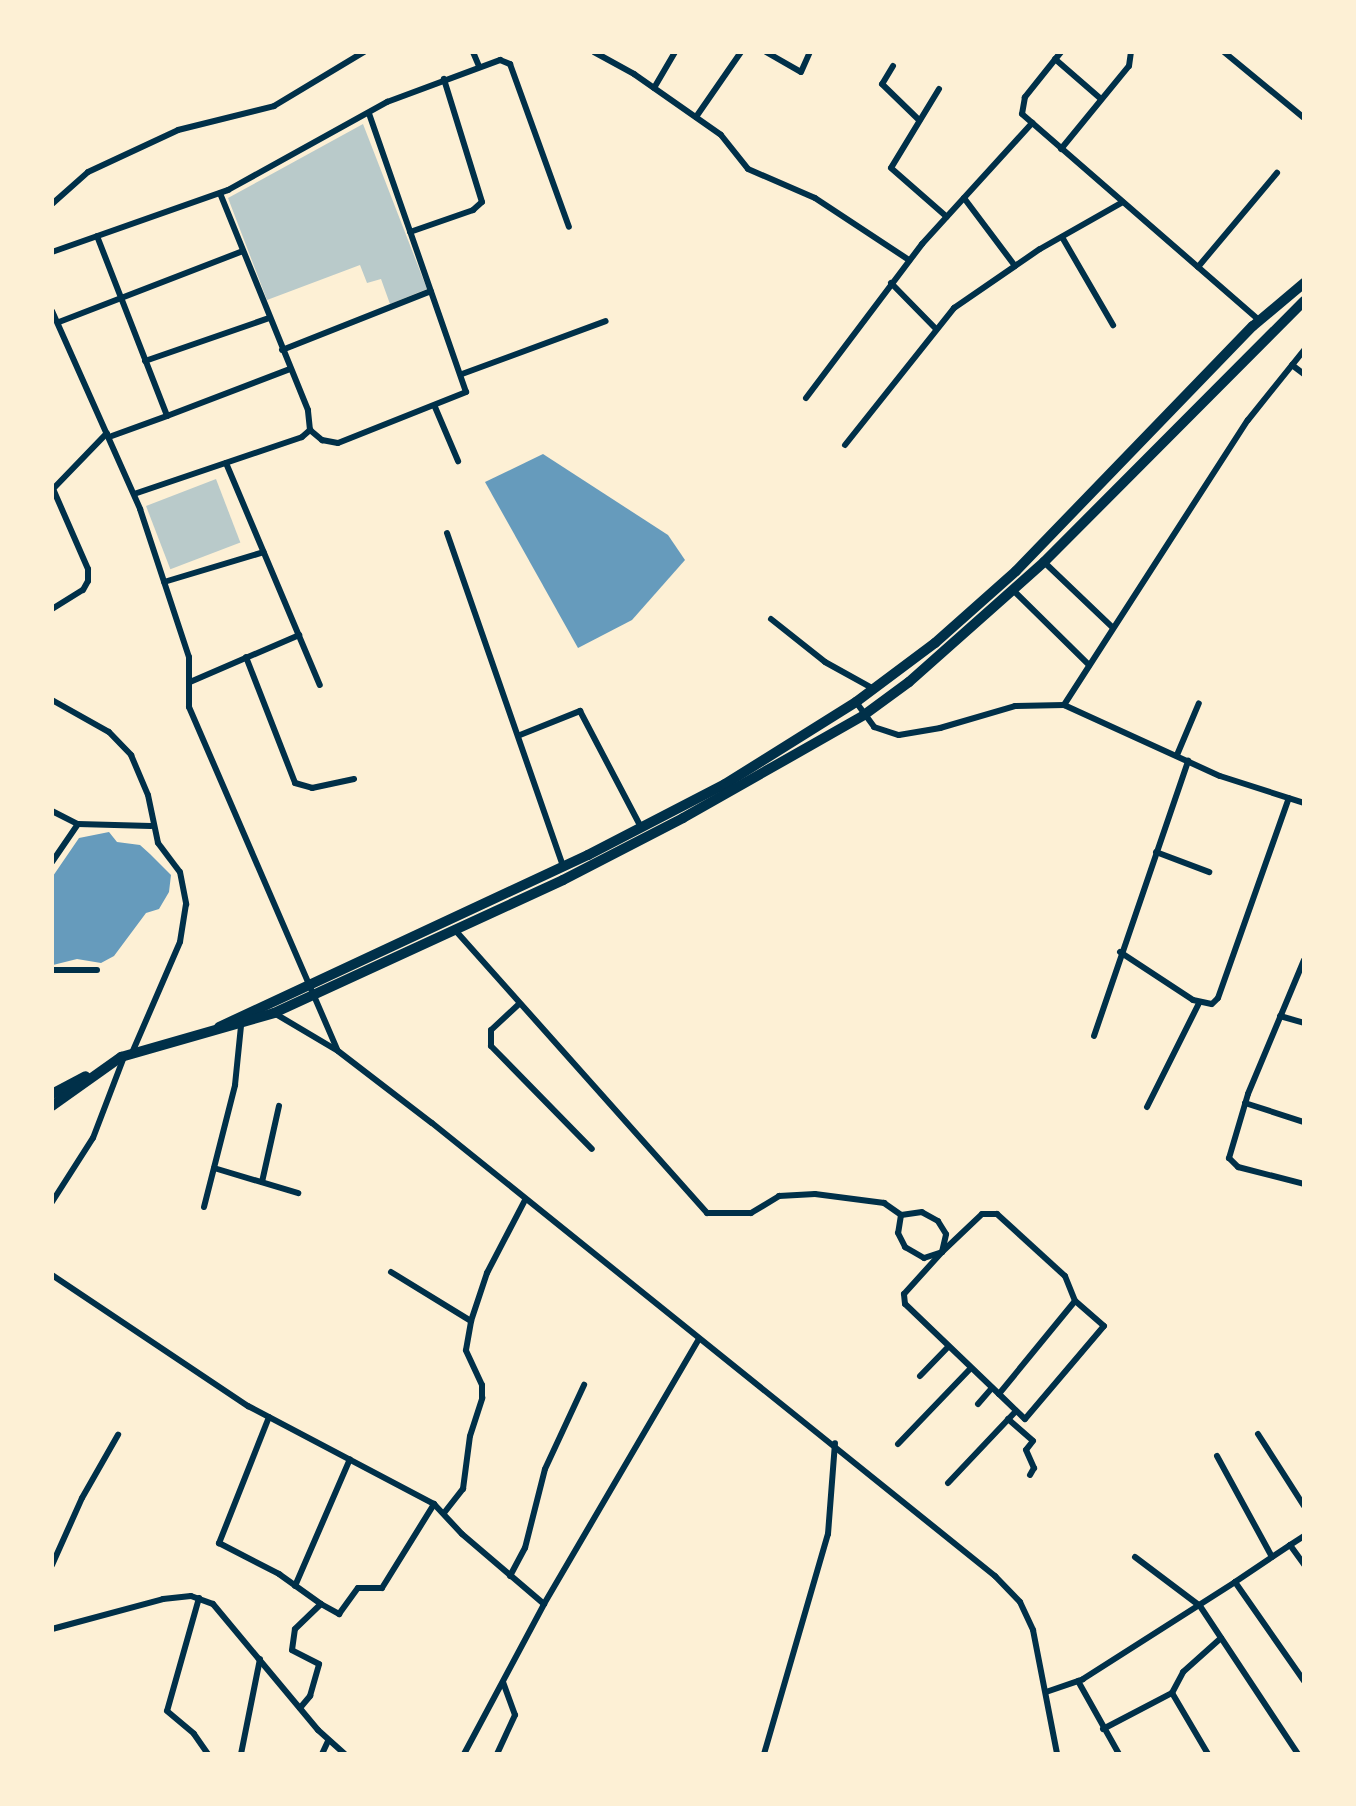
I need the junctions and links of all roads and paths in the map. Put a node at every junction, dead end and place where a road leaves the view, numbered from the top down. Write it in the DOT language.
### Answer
graph roads {
  1 [pos="364,52"];
  2 [pos="473,52"];
  3 [pos="594,52"];
  4 [pos="675,52"];
  5 [pos="741,52"];
  6 [pos="766,52"];
  7 [pos="810,52"];
  8 [pos="1061,52"];
  9 [pos="1131,52"];
  10 [pos="1224,52"];
  11 [pos="1055,60"];
  12 [pos="479,66"];
  13 [pos="893,66"];
  14 [pos="444,79"];
  15 [pos="654,88"];
  16 [pos="939,89"];
  17 [pos="1101,99"];
  18 [pos="369,113"];
  19 [pos="696,117"];
  20 [pos="1304,118"];
  21 [pos="919,120"];
  22 [pos="1032,123"];
  23 [pos="1061,149"];
  24 [pos="1277,173"];
  25 [pos="220,193"];
  26 [pos="964,198"];
  27 [pos="1123,202"];
  28 [pos="52,204"];
  29 [pos="947,217"];
  30 [pos="569,227"];
  31 [pos="410,232"];
  32 [pos="97,236"];
  33 [pos="1062,237"];
  34 [pos="243,251"];
  35 [pos="52,252"];
  36 [pos="909,260"];
  37 [pos="1014,266"];
  38 [pos="1198,267"];
  39 [pos="891,283"];
  40 [pos="1304,283"];
  41 [pos="431,291"];
  42 [pos="119,299"];
  43 [pos="1304,301"];
  44 [pos="52,311"];
  45 [pos="269,318"];
  46 [pos="59,321"];
  47 [pos="606,321"];
  48 [pos="1259,321"];
  49 [pos="1114,325"];
  50 [pos="934,328"];
  51 [pos="282,350"];
  52 [pos="1304,350"];
  53 [pos="145,361"];
  54 [pos="1292,365"];
  55 [pos="290,369"];
  56 [pos="462,374"];
  57 [pos="1304,374"];
  58 [pos="806,398"];
  59 [pos="435,407"];
  60 [pos="167,416"];
  61 [pos="310,430"];
  62 [pos="108,435"];
  63 [pos="845,445"];
  64 [pos="458,461"];
  65 [pos="226,463"];
  66 [pos="53,489"];
  67 [pos="134,494"];
  68 [pos="447,533"];
  69 [pos="264,552"];
  70 [pos="1044,562"];
  71 [pos="164,582"];
  72 [pos="1013,590"];
  73 [pos="52,609"];
  74 [pos="771,619"];
  75 [pos="1112,627"];
  76 [pos="299,635"];
  77 [pos="246,657"];
  78 [pos="1089,665"];
  79 [pos="190,682"];
  80 [pos="320,685"];
  81 [pos="874,689"];
  82 [pos="52,700"];
  83 [pos="856,702"];
  84 [pos="1199,703"];
  85 [pos="1064,705"];
  86 [pos="864,715"];
  87 [pos="520,735"];
  88 [pos="1177,754"];
  89 [pos="1188,761"];
  90 [pos="354,779"];
  91 [pos="1289,798"];
  92 [pos="1304,803"];
  93 [pos="52,811"];
  94 [pos="78,824"];
  95 [pos="151,826"];
  96 [pos="640,827"];
  97 [pos="1156,852"];
  98 [pos="591,860"];
  99 [pos="52,862"];
  100 [pos="563,867"];
  101 [pos="1209,872"];
  102 [pos="455,930"];
  103 [pos="1120,952"];
  104 [pos="1304,960"];
  105 [pos="52,970"];
  106 [pos="97,970"];
  107 [pos="312,991"];
  108 [pos="1199,1003"];
  109 [pos="519,1004"];
  110 [pos="274,1013"];
  111 [pos="1280,1016"];
  112 [pos="1304,1023"];
  113 [pos="241,1026"];
  114 [pos="216,1029"];
  115 [pos="1094,1036"];
  116 [pos="338,1051"];
  117 [pos="128,1055"];
  118 [pos="93,1074"];
  119 [pos="52,1094"];
  120 [pos="1245,1103"];
  121 [pos="52,1106"];
  122 [pos="279,1106"];
  123 [pos="1147,1107"];
  124 [pos="1304,1122"];
  125 [pos="592,1149"];
  126 [pos="214,1167"];
  127 [pos="262,1182"];
  128 [pos="1304,1184"];
  129 [pos="298,1193"];
  130 [pos="525,1199"];
  131 [pos="52,1202"];
  132 [pos="204,1207"];
  133 [pos="901,1215"];
  134 [pos="942,1252"];
  135 [pos="391,1272"];
  136 [pos="52,1275"];
  137 [pos="1075,1301"];
  138 [pos="471,1321"];
  139 [pos="699,1339"];
  140 [pos="948,1347"];
  141 [pos="971,1368"];
  142 [pos="920,1377"];
  143 [pos="584,1385"];
  144 [pos="992,1388"];
  145 [pos="999,1394"];
  146 [pos="978,1404"];
  147 [pos="1016,1411"];
  148 [pos="269,1417"];
  149 [pos="1009,1419"];
  150 [pos="1258,1434"];
  151 [pos="118,1435"];
  152 [pos="835,1443"];
  153 [pos="898,1444"];
  154 [pos="1217,1456"];
  155 [pos="350,1459"];
  156 [pos="1030,1475"];
  157 [pos="948,1483"];
  158 [pos="434,1504"];
  159 [pos="1304,1506"];
  160 [pos="444,1513"];
  161 [pos="1304,1536"];
  162 [pos="1290,1545"];
  163 [pos="1135,1557"];
  164 [pos="1272,1557"];
  165 [pos="1304,1564"];
  166 [pos="52,1566"];
  167 [pos="510,1576"];
  168 [pos="1236,1582"];
  169 [pos="295,1586"];
  170 [pos="199,1598"];
  171 [pos="321,1604"];
  172 [pos="544,1605"];
  173 [pos="1200,1606"];
  174 [pos="52,1629"];
  175 [pos="1221,1638"];
  176 [pos="260,1659"];
  177 [pos="1078,1681"];
  178 [pos="1304,1681"];
  179 [pos="503,1682"];
  180 [pos="1046,1692"];
  181 [pos="1172,1693"];
  182 [pos="300,1708"];
  183 [pos="1103,1729"];
  184 [pos="328,1741"];
  185 [pos="208,1754"];
  186 [pos="241,1754"];
  187 [pos="322,1754"];
  188 [pos="345,1754"];
  189 [pos="464,1754"];
  190 [pos="497,1754"];
  191 [pos="764,1754"];
  192 [pos="1057,1754"];
  193 [pos="1119,1754"];
  194 [pos="1208,1754"];
  195 [pos="1298,1754"];
  1 -- 28 [label="street"];
  2 -- 12 [label="street"];
  3 -- 15 [label="street"];
  4 -- 15 [label="street"];
  5 -- 19 [label="street"];
  6 -- 7 [label="street"];
  8 -- 11 [label="street"];
  9 -- 17 [label="street"];
  10 -- 20 [label="street"];
  11 -- 17 [label="street"];
  11 -- 22 [label="street"];
  12 -- 14 [label="street"];
  12 -- 30 [label="street"];
  13 -- 21 [label="street"];
  14 -- 18 [label="street"];
  14 -- 31 [label="street"];
  15 -- 19 [label="street"];
  16 -- 21 [label="street"];
  17 -- 23 [label="street"];
  18 -- 25 [label="street"];
  18 -- 31 [label="street"];
  19 -- 36 [label="street"];
  21 -- 29 [label="street"];
  22 -- 23 [label="street"];
  22 -- 26 [label="street"];
  23 -- 27 [label="street"];
  24 -- 38 [label="street"];
  25 -- 32 [label="street"];
  25 -- 34 [label="street"];
  26 -- 29 [label="street"];
  26 -- 37 [label="street"];
  27 -- 33 [label="street"];
  27 -- 38 [label="street"];
  29 -- 36 [label="street"];
  31 -- 41 [label="street"];
  32 -- 35 [label="street"];
  32 -- 42 [label="street"];
  33 -- 37 [label="street"];
  33 -- 49 [label="street"];
  34 -- 42 [label="street"];
  34 -- 45 [label="street"];
  36 -- 39 [label="street"];
  37 -- 50 [label="street"];
  38 -- 48 [label="street"];
  39 -- 50 [label="street"];
  39 -- 58 [label="street"];
  40 -- 48 [label="highway"];
  41 -- 51 [label="street"];
  41 -- 56 [label="street"];
  42 -- 46 [label="street"];
  42 -- 53 [label="street"];
  43 -- 70 [label="highway"];
  44 -- 46 [label="street"];
  45 -- 51 [label="street"];
  45 -- 53 [label="street"];
  46 -- 62 [label="street"];
  47 -- 56 [label="street"];
  48 -- 81 [label="highway"];
  50 -- 63 [label="street"];
  51 -- 55 [label="street"];
  52 -- 54 [label="street"];
  53 -- 60 [label="street"];
  54 -- 57 [label="street"];
  54 -- 75 [label="street"];
  55 -- 60 [label="street"];
  55 -- 61 [label="street"];
  56 -- 59 [label="street"];
  59 -- 61 [label="street"];
  59 -- 64 [label="street"];
  60 -- 62 [label="street"];
  61 -- 65 [label="street"];
  62 -- 66 [label="street"];
  62 -- 67 [label="street"];
  65 -- 67 [label="street"];
  65 -- 69 [label="street"];
  66 -- 73 [label="street"];
  67 -- 71 [label="street"];
  68 -- 87 [label="street"];
  69 -- 71 [label="street"];
  69 -- 76 [label="street"];
  70 -- 72 [label="highway"];
  70 -- 75 [label="street"];
  71 -- 79 [label="street"];
  72 -- 78 [label="street"];
  72 -- 86 [label="highway"];
  74 -- 81 [label="street"];
  75 -- 78 [label="street"];
  76 -- 77 [label="street"];
  76 -- 80 [label="street"];
  77 -- 79 [label="street"];
  77 -- 90 [label="street"];
  78 -- 85 [label="street"];
  79 -- 107 [label="street"];
  81 -- 83 [label="highway"];
  82 -- 95 [label="street"];
  83 -- 86 [label="street"];
  83 -- 96 [label="highway"];
  84 -- 88 [label="street"];
  85 -- 86 [label="street"];
  85 -- 88 [label="street"];
  86 -- 98 [label="highway"];
  87 -- 96 [label="street"];
  87 -- 100 [label="street"];
  88 -- 89 [label="street"];
  89 -- 91 [label="street"];
  89 -- 97 [label="street"];
  91 -- 92 [label="street"];
  91 -- 108 [label="street"];
  93 -- 94 [label="street"];
  94 -- 95 [label="street"];
  94 -- 99 [label="street"];
  95 -- 117 [label="street"];
  96 -- 98 [label="highway"];
  97 -- 101 [label="street"];
  97 -- 103 [label="street"];
  98 -- 100 [label="highway"];
  98 -- 102 [label="highway"];
  100 -- 107 [label="highway"];
  102 -- 107 [label="highway"];
  102 -- 109 [label="street"];
  103 -- 108 [label="street"];
  103 -- 115 [label="street"];
  104 -- 111 [label="street"];
  105 -- 106 [label="street"];
  107 -- 110 [label="highway"];
  107 -- 114 [label="highway"];
  107 -- 116 [label="street"];
  108 -- 123 [label="street"];
  109 -- 125 [label="street"];
  109 -- 133 [label="street"];
  110 -- 113 [label="highway"];
  110 -- 116 [label="street"];
  111 -- 112 [label="street"];
  111 -- 120 [label="street"];
  113 -- 114 [label="highway"];
  113 -- 126 [label="street"];
  114 -- 117 [label="highway"];
  116 -- 130 [label="street"];
  117 -- 118 [label="highway"];
  117 -- 131 [label="street"];
  118 -- 119 [label="highway"];
  118 -- 121 [label="highway"];
  120 -- 124 [label="street"];
  120 -- 128 [label="street"];
  122 -- 127 [label="street"];
  126 -- 127 [label="street"];
  126 -- 132 [label="street"];
  127 -- 129 [label="street"];
  130 -- 138 [label="street"];
  130 -- 139 [label="street"];
  133 -- 134 [label="street"];
  133 -- 134 [label="street"];
  134 -- 137 [label="street"];
  134 -- 140 [label="street"];
  135 -- 138 [label="street"];
  136 -- 148 [label="street"];
  137 -- 145 [label="street"];
  137 -- 147 [label="street"];
  138 -- 160 [label="street"];
  139 -- 152 [label="street"];
  139 -- 172 [label="street"];
  140 -- 141 [label="street"];
  140 -- 142 [label="street"];
  141 -- 144 [label="street"];
  141 -- 153 [label="street"];
  143 -- 167 [label="street"];
  144 -- 145 [label="street"];
  144 -- 146 [label="street"];
  145 -- 147 [label="street"];
  147 -- 149 [label="street"];
  148 -- 155 [label="street"];
  148 -- 169 [label="street"];
  149 -- 156 [label="street"];
  149 -- 157 [label="street"];
  150 -- 159 [label="street"];
  151 -- 166 [label="street"];
  152 -- 180 [label="street"];
  152 -- 191 [label="street"];
  154 -- 164 [label="street"];
  155 -- 158 [label="street"];
  155 -- 169 [label="street"];
  158 -- 160 [label="street"];
  158 -- 171 [label="street"];
  160 -- 167 [label="street"];
  161 -- 162 [label="street"];
  162 -- 164 [label="street"];
  162 -- 165 [label="street"];
  163 -- 173 [label="street"];
  164 -- 168 [label="street"];
  167 -- 172 [label="street"];
  168 -- 173 [label="street"];
  168 -- 178 [label="street"];
  169 -- 171 [label="street"];
  170 -- 174 [label="street"];
  170 -- 176 [label="street"];
  170 -- 185 [label="street"];
  171 -- 182 [label="street"];
  172 -- 179 [label="street"];
  173 -- 175 [label="street"];
  173 -- 177 [label="street"];
  175 -- 181 [label="street"];
  175 -- 195 [label="street"];
  176 -- 182 [label="street"];
  176 -- 186 [label="street"];
  177 -- 180 [label="street"];
  177 -- 183 [label="street"];
  179 -- 189 [label="street"];
  179 -- 190 [label="street"];
  180 -- 192 [label="street"];
  181 -- 183 [label="street"];
  181 -- 194 [label="street"];
  182 -- 184 [label="street"];
  183 -- 193 [label="street"];
  184 -- 187 [label="street"];
  184 -- 188 [label="street"];
}
